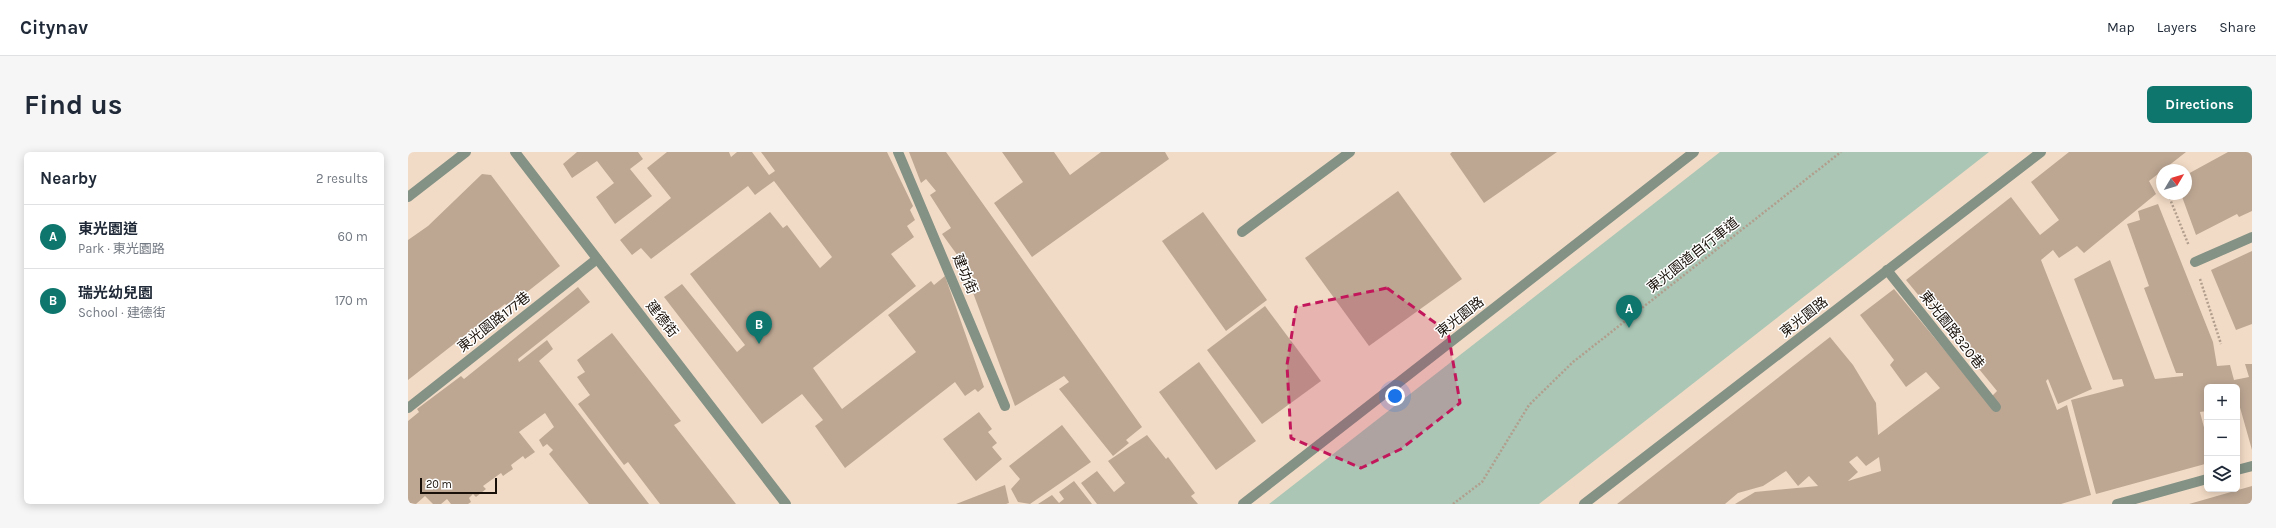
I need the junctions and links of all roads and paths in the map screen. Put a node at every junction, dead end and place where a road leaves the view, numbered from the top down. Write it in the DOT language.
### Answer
graph roads {
  1 [pos="466,152"];
  2 [pos="515,152"];
  3 [pos="898,152"];
  4 [pos="1350,152"];
  5 [pos="1694,152"];
  6 [pos="1840,152"];
  7 [pos="2041,152"];
  8 [pos="408,197"];
  9 [pos="1242,232"];
  10 [pos="2252,237"];
  11 [pos="597,259"];
  12 [pos="2195,262"];
  13 [pos="1887,270"];
  14 [pos="1005,406"];
  15 [pos="1996,407"];
  16 [pos="408,408"];
  17 [pos="2252,466"];
  18 [pos="2240,469"];
  19 [pos="2204,479"];
  20 [pos="786,504"];
  21 [pos="1243,504"];
  22 [pos="1454,504"];
  23 [pos="1584,504"];
  24 [pos="2118,504"];
  1 -- 8 [label="street"];
  2 -- 11 [label="street, 建德街"];
  3 -- 14 [label="street, 建功街"];
  4 -- 9 [label="street"];
  5 -- 21 [label="street, 東光園路"];
  6 -- 22 [label="path, 東光園道自行車道"];
  7 -- 13 [label="street, 東光園路"];
  10 -- 12 [label="street"];
  11 -- 16 [label="street, 東光園路177巷"];
  11 -- 20 [label="street, 建德街"];
  13 -- 15 [label="street, 東光園路320巷"];
  13 -- 23 [label="street, 東光園路"];
  17 -- 18 [label="street"];
  19 -- 24 [label="street"];
}
